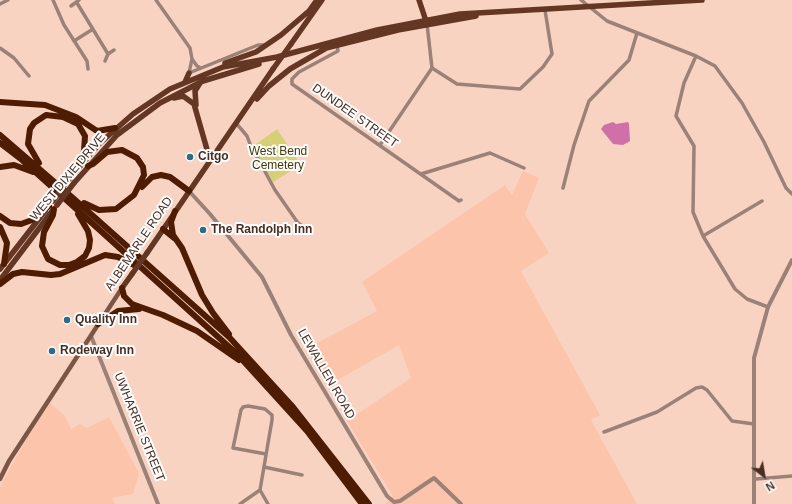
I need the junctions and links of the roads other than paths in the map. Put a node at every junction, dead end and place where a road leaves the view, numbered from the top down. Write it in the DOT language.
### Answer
graph roads {
  1 [pos="8,0"];
  2 [pos="53,0"];
  3 [pos="156,0"];
  4 [pos="419,0"];
  5 [pos="581,0"];
  6 [pos="702,0"];
  7 [pos="78,1"];
  8 [pos="319,2"];
  9 [pos="0,4"];
  10 [pos="71,6"];
  11 [pos="313,7"];
  12 [pos="588,7"];
  13 [pos="545,10"];
  14 [pos="426,22"];
  15 [pos="303,26"];
  16 [pos="93,29"];
  17 [pos="637,33"];
  18 [pos="74,41"];
  19 [pos="338,45"];
  20 [pos="266,46"];
  21 [pos="329,47"];
  22 [pos="0,48"];
  23 [pos="114,50"];
  24 [pos="108,54"];
  25 [pos="696,56"];
  26 [pos="192,59"];
  27 [pos="105,61"];
  28 [pos="252,64"];
  29 [pos="201,68"];
  30 [pos="432,68"];
  31 [pos="88,69"];
  32 [pos="189,73"];
  33 [pos="29,76"];
  34 [pos="202,78"];
  35 [pos="185,82"];
  36 [pos="0,102"];
  37 [pos="160,103"];
  38 [pos="245,110"];
  39 [pos="197,113"];
  40 [pos="236,123"];
  41 [pos="115,128"];
  42 [pos="0,135"];
  43 [pos="0,143"];
  44 [pos="380,145"];
  45 [pos="210,160"];
  46 [pos="88,166"];
  47 [pos="0,167"];
  48 [pos="524,168"];
  49 [pos="44,171"];
  50 [pos="76,171"];
  51 [pos="37,174"];
  52 [pos="421,174"];
  53 [pos="72,181"];
  54 [pos="563,188"];
  55 [pos="189,191"];
  56 [pos="792,194"];
  57 [pos="134,195"];
  58 [pos="70,199"];
  59 [pos="461,200"];
  60 [pos="762,201"];
  61 [pos="53,205"];
  62 [pos="175,211"];
  63 [pos="0,216"];
  64 [pos="0,227"];
  65 [pos="305,228"];
  66 [pos="163,229"];
  67 [pos="703,236"];
  68 [pos="177,241"];
  69 [pos="792,260"];
  70 [pos="4,264"];
  71 [pos="0,269"];
  72 [pos="154,278"];
  73 [pos="0,280"];
  74 [pos="0,284"];
  75 [pos="122,288"];
  76 [pos="768,308"];
  77 [pos="142,309"];
  78 [pos="98,324"];
  79 [pos="91,336"];
  80 [pos="252,361"];
  81 [pos="256,373"];
  82 [pos="754,424"];
  83 [pos="604,432"];
  84 [pos="266,454"];
  85 [pos="264,467"];
  86 [pos="302,476"];
  87 [pos="792,476"];
  88 [pos="0,479"];
  89 [pos="756,479"];
  90 [pos="260,490"];
  91 [pos="158,504"];
  92 [pos="240,504"];
  93 [pos="268,504"];
  94 [pos="362,504"];
  95 [pos="369,504"];
  96 [pos="461,504"];
  97 [pos="754,504"];
  1 -- 9 [label="street"];
  2 -- 18 [label="street"];
  3 -- 26 [label="street"];
  4 -- 14 [label="main road"];
  5 -- 12 [label="street"];
  6 -- 12 [label="main road"];
  7 -- 10 [label="street"];
  7 -- 16 [label="street"];
  8 -- 11 [label="main road, ALBEMARLE ROAD"];
  8 -- 15 [label="main road, ALBEMARLE ROAD"];
  11 -- 15 [label="main road, ALBEMARLE ROAD"];
  11 -- 20 [label="main road"];
  12 -- 13 [label="main road"];
  12 -- 17 [label="street"];
  13 -- 14 [label="main road"];
  13 -- 30 [label="street"];
  14 -- 19 [label="main road"];
  14 -- 28 [label="main road"];
  14 -- 30 [label="street"];
  15 -- 38 [label="main road, ALBEMARLE ROAD, bridge"];
  16 -- 18 [label="street"];
  16 -- 24 [label="street"];
  17 -- 25 [label="street"];
  17 -- 54 [label="street"];
  18 -- 31 [label="street"];
  19 -- 21 [label="main road"];
  19 -- 44 [label="street, DUNDEE STREET"];
  20 -- 29 [label="street"];
  20 -- 34 [label="main road"];
  21 -- 28 [label="main road"];
  21 -- 38 [label="main road"];
  22 -- 33 [label="street"];
  23 -- 24 [label="street"];
  24 -- 27 [label="street"];
  25 -- 56 [label="street"];
  25 -- 67 [label="street"];
  26 -- 29 [label="street"];
  26 -- 32 [label="street"];
  28 -- 34 [label="main road, WEST DIXIE DRIVE"];
  29 -- 32 [label="street"];
  30 -- 44 [label="street"];
  32 -- 35 [label="main road"];
  34 -- 35 [label="main road, WEST DIXIE DRIVE"];
  34 -- 37 [label="main road, WEST DIXIE DRIVE"];
  34 -- 39 [label="main road"];
  35 -- 41 [label="main road, WEST DIXIE DRIVE"];
  36 -- 41 [label="highway"];
  37 -- 39 [label="main road"];
  37 -- 46 [label="main road, WEST DIXIE DRIVE"];
  38 -- 40 [label="main road, ALBEMARLE ROAD"];
  39 -- 45 [label="main road"];
  40 -- 45 [label="main road, ALBEMARLE ROAD"];
  40 -- 65 [label="street"];
  41 -- 50 [label="main road, WEST DIXIE DRIVE"];
  42 -- 49 [label="highway"];
  43 -- 51 [label="highway"];
  44 -- 52 [label="street, DUNDEE STREET"];
  45 -- 55 [label="main road, ALBEMARLE ROAD"];
  46 -- 53 [label="main road, WEST DIXIE DRIVE"];
  46 -- 57 [label="highway"];
  47 -- 51 [label="highway"];
  48 -- 52 [label="street"];
  49 -- 50 [label="highway"];
  49 -- 58 [label="highway"];
  50 -- 53 [label="main road, WEST DIXIE DRIVE"];
  51 -- 58 [label="highway"];
  52 -- 59 [label="street, DUNDEE STREET"];
  53 -- 61 [label="main road, WEST DIXIE DRIVE, bridge"];
  55 -- 57 [label="highway"];
  55 -- 62 [label="main road, ALBEMARLE ROAD"];
  55 -- 96 [label="street, LEWALLEN ROAD"];
  57 -- 58 [label="highway"];
  58 -- 61 [label="highway"];
  58 -- 72 [label="highway"];
  58 -- 80 [label="highway"];
  60 -- 67 [label="street"];
  61 -- 63 [label="highway"];
  61 -- 70 [label="main road, WEST DIXIE DRIVE"];
  61 -- 73 [label="main road, WEST DIXIE DRIVE"];
  62 -- 66 [label="main road, ALBEMARLE ROAD"];
  62 -- 68 [label="highway"];
  64 -- 70 [label="highway"];
  66 -- 68 [label="highway"];
  66 -- 75 [label="main road, ALBEMARLE ROAD, bridge"];
  67 -- 76 [label="street"];
  68 -- 80 [label="highway"];
  69 -- 76 [label="street"];
  70 -- 71 [label="main road, WEST DIXIE DRIVE"];
  72 -- 74 [label="highway"];
  72 -- 81 [label="highway"];
  75 -- 77 [label="highway"];
  75 -- 78 [label="main road, ALBEMARLE ROAD"];
  76 -- 82 [label="street"];
  77 -- 78 [label="highway"];
  77 -- 81 [label="highway"];
  78 -- 79 [label="main road, ALBEMARLE ROAD"];
  79 -- 88 [label="main road, ALBEMARLE ROAD"];
  79 -- 91 [label="street, UWHARRIE STREET"];
  80 -- 95 [label="highway"];
  81 -- 94 [label="highway"];
  82 -- 83 [label="street"];
  82 -- 89 [label="street"];
  84 -- 84 [label="street"];
  84 -- 85 [label="street"];
  85 -- 86 [label="street"];
  85 -- 90 [label="street"];
  87 -- 89 [label="street"];
  89 -- 97 [label="street"];
  90 -- 92 [label="street"];
  90 -- 93 [label="street"];
}
